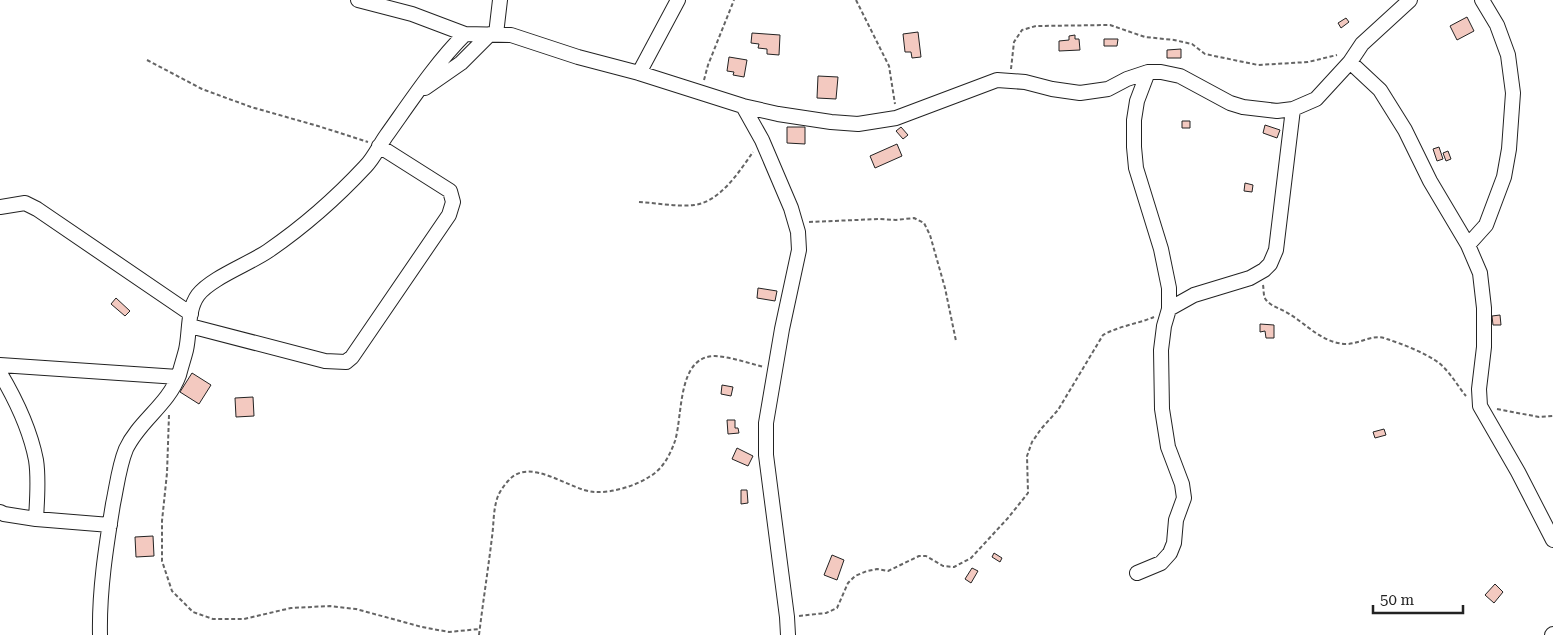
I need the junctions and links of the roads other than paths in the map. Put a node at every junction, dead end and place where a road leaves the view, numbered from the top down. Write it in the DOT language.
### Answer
graph roads {
  1 [pos="358,0"];
  2 [pos="500,0"];
  3 [pos="678,0"];
  4 [pos="1410,0"];
  5 [pos="1482,0"];
  6 [pos="465,34"];
  7 [pos="493,34"];
  8 [pos="1350,62"];
  9 [pos="1148,72"];
  10 [pos="639,74"];
  11 [pos="418,94"];
  12 [pos="744,106"];
  13 [pos="1293,109"];
  14 [pos="379,146"];
  15 [pos="0,208"];
  16 [pos="1468,245"];
  17 [pos="1169,309"];
  18 [pos="191,320"];
  19 [pos="0,365"];
  20 [pos="0,373"];
  21 [pos="178,377"];
  22 [pos="0,512"];
  23 [pos="36,519"];
  24 [pos="110,525"];
  25 [pos="1553,540"];
  26 [pos="1137,573"];
  27 [pos="100,635"];
  28 [pos="788,635"];
  1 -- 6 [label="street"];
  2 -- 7 [label="street"];
  3 -- 10 [label="street"];
  4 -- 8 [label="street"];
  5 -- 16 [label="street"];
  6 -- 7 [label="street"];
  6 -- 11 [label="street"];
  7 -- 10 [label="street"];
  7 -- 11 [label="street"];
  8 -- 13 [label="street"];
  8 -- 16 [label="street"];
  9 -- 12 [label="street"];
  9 -- 13 [label="street"];
  9 -- 17 [label="street"];
  10 -- 12 [label="street"];
  11 -- 14 [label="street"];
  12 -- 28 [label="street"];
  13 -- 17 [label="street"];
  14 -- 18 [label="street"];
  14 -- 18 [label="street"];
  15 -- 18 [label="street"];
  16 -- 25 [label="street"];
  17 -- 26 [label="street"];
  18 -- 21 [label="street"];
  19 -- 21 [label="street"];
  20 -- 23 [label="street"];
  21 -- 24 [label="street"];
  22 -- 23 [label="street"];
  23 -- 24 [label="street"];
  24 -- 27 [label="street"];
}
